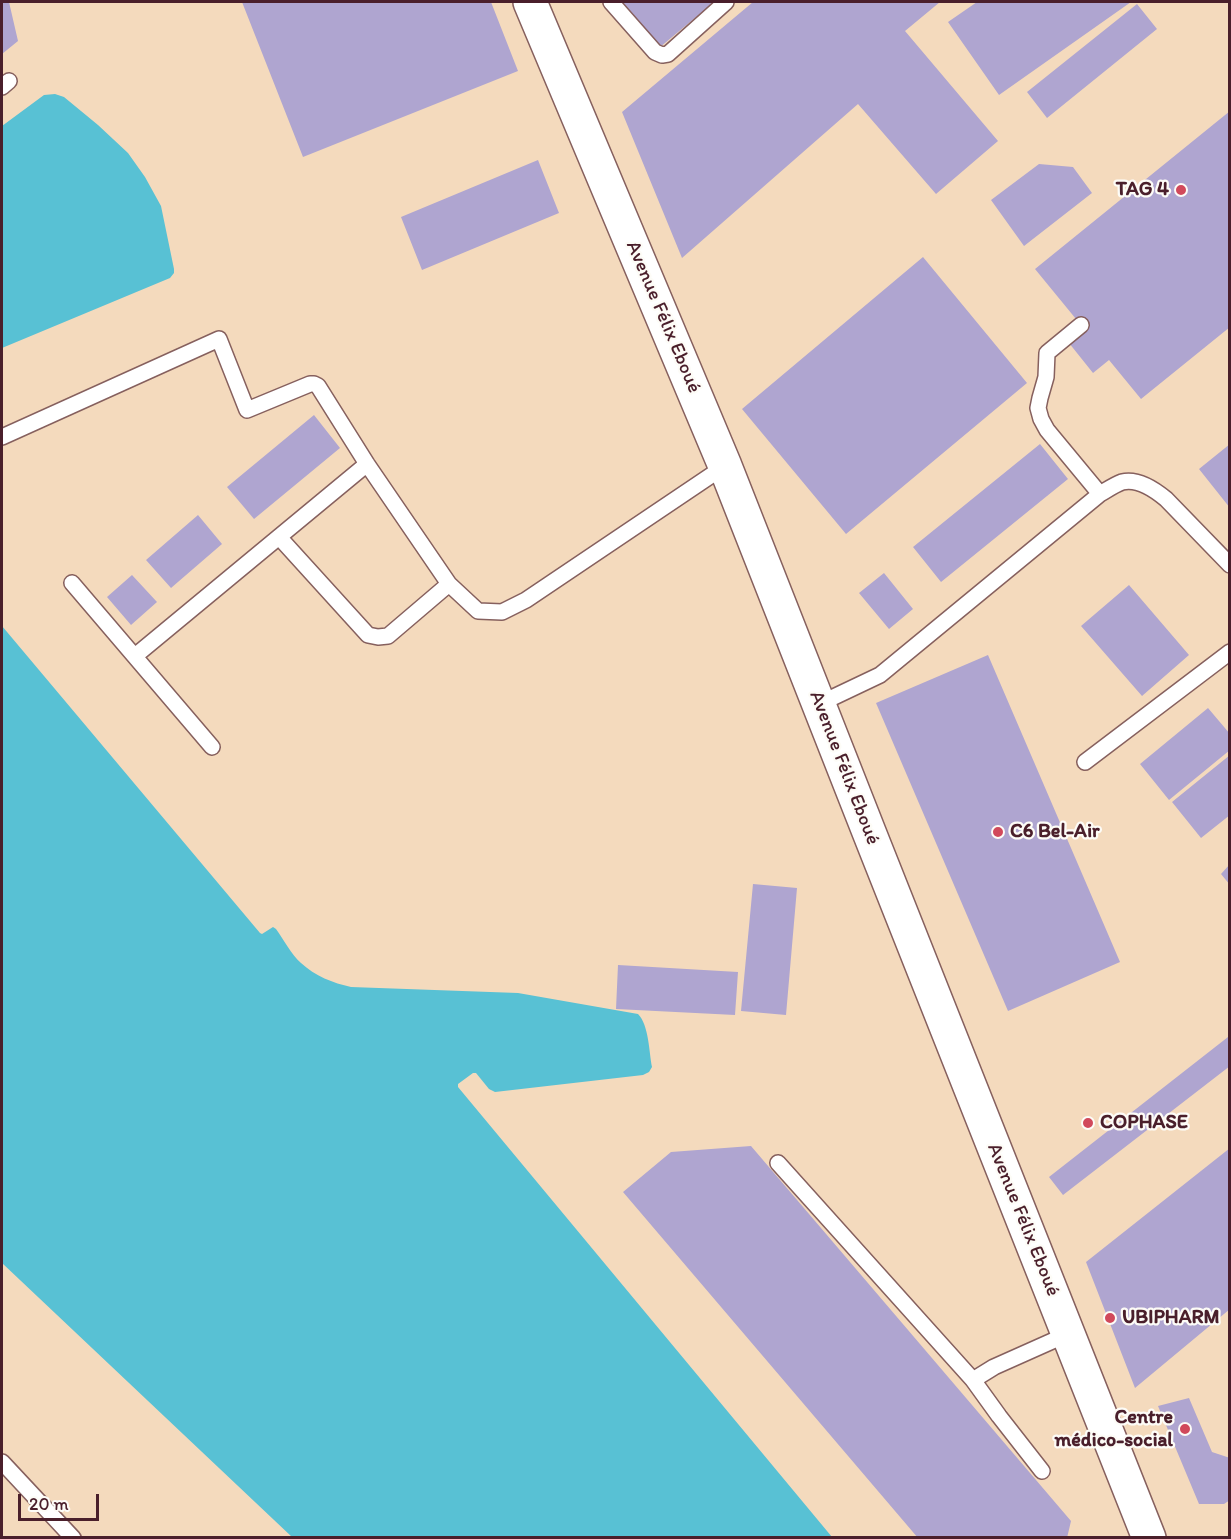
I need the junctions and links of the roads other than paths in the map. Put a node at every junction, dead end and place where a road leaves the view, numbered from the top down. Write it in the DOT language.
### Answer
graph roads {
  1 [pos="530,2"];
  2 [pos="611,2"];
  3 [pos="726,2"];
  4 [pos="1081,325"];
  5 [pos="2,437"];
  6 [pos="367,464"];
  7 [pos="725,466"];
  8 [pos="1100,494"];
  9 [pos="279,537"];
  10 [pos="1230,565"];
  11 [pos="72,583"];
  12 [pos="449,584"];
  13 [pos="1230,652"];
  14 [pos="135,656"];
  15 [pos="819,704"];
  16 [pos="212,747"];
  17 [pos="1085,762"];
  18 [pos="778,1163"];
  19 [pos="1068,1334"];
  20 [pos="973,1380"];
  21 [pos="2,1462"];
  22 [pos="1042,1470"];
  23 [pos="73,1538"];
  24 [pos="1149,1538"];
  1 -- 7 [label="street, Avenue Félix Eboué"];
  2 -- 3 [label="lane"];
  4 -- 8 [label="lane"];
  5 -- 6 [label="lane"];
  6 -- 9 [label="lane"];
  6 -- 12 [label="lane"];
  7 -- 12 [label="lane"];
  7 -- 15 [label="street, Avenue Félix Eboué"];
  8 -- 10 [label="lane"];
  8 -- 15 [label="lane"];
  9 -- 12 [label="lane"];
  9 -- 14 [label="lane"];
  11 -- 14 [label="lane"];
  13 -- 17 [label="lane"];
  14 -- 16 [label="lane"];
  15 -- 19 [label="street, Avenue Félix Eboué"];
  18 -- 20 [label="lane"];
  19 -- 20 [label="lane"];
  19 -- 24 [label="street, Avenue Félix Eboué"];
  20 -- 22 [label="lane"];
  21 -- 23 [label="lane"];
}
